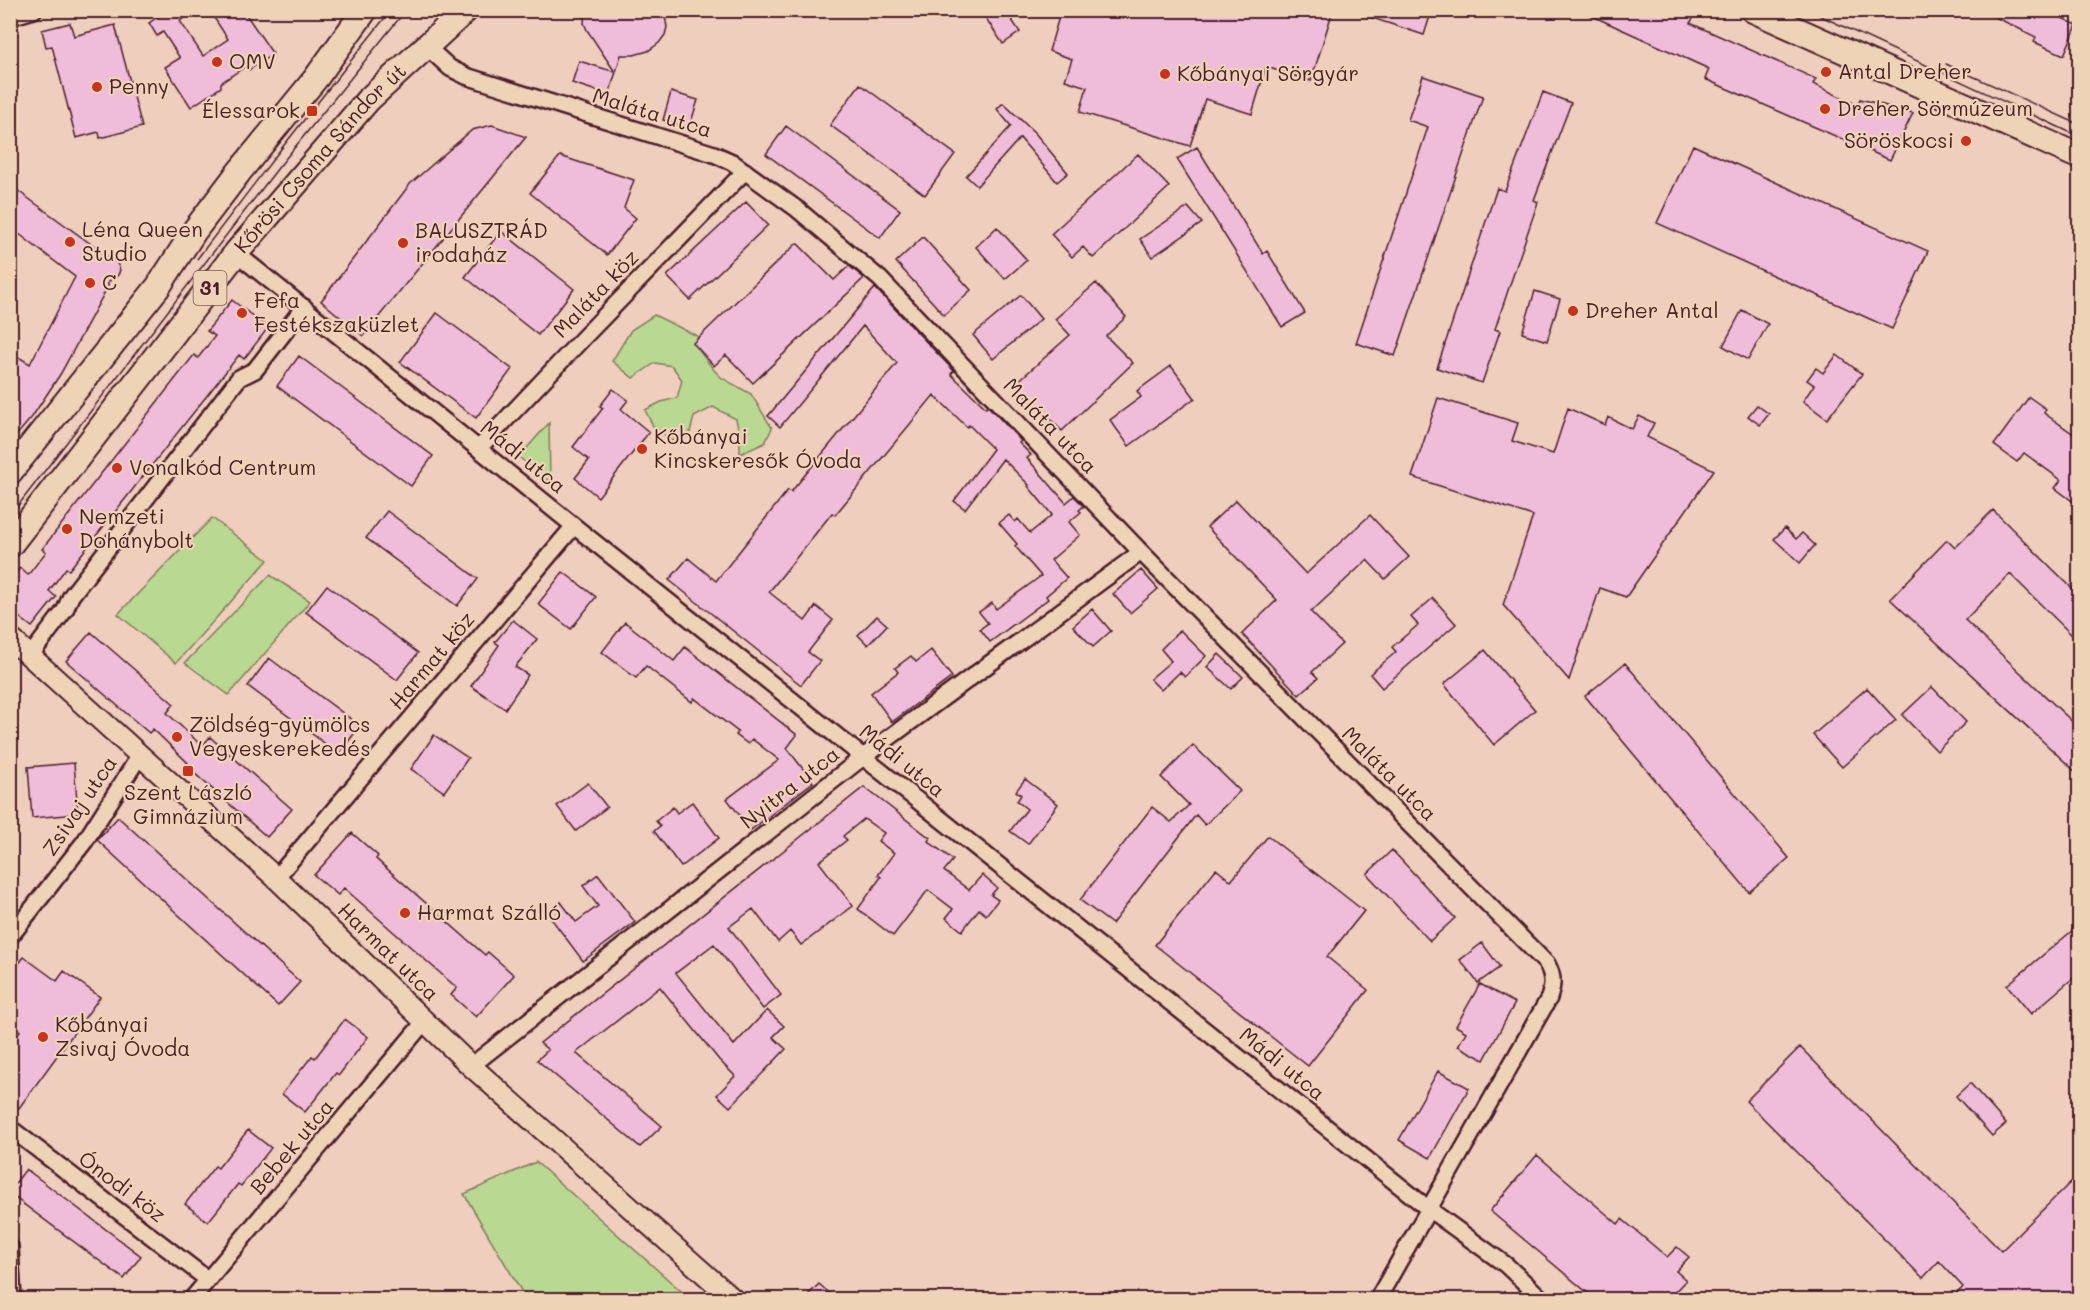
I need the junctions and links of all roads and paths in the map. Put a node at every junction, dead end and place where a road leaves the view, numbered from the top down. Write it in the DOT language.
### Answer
graph roads {
  1 [pos="365,10"];
  2 [pos="466,10"];
  3 [pos="1753,10"];
  4 [pos="426,46"];
  5 [pos="2079,157"];
  6 [pos="745,171"];
  7 [pos="236,253"];
  8 [pos="304,307"];
  9 [pos="478,448"];
  10 [pos="10,472"];
  11 [pos="574,526"];
  12 [pos="10,545"];
  13 [pos="1141,552"];
  14 [pos="10,638"];
  15 [pos="30,656"];
  16 [pos="140,755"];
  17 [pos="863,757"];
  18 [pos="276,878"];
  19 [pos="10,937"];
  20 [pos="425,1021"];
  21 [pos="471,1066"];
  22 [pos="10,1128"];
  23 [pos="1430,1210"];
  24 [pos="10,1247"];
  25 [pos="207,1279"];
  26 [pos="13,1299"];
  27 [pos="191,1299"];
  28 [pos="734,1299"];
  29 [pos="1377,1299"];
  30 [pos="1543,1299"];
  1 -- 10 [label="main road, 31"];
  2 -- 4 [label="main road, Kőrösi Csoma Sándor út / 31"];
  3 -- 5 [label="main road"];
  4 -- 6 [label="street, Maláta utca"];
  4 -- 7 [label="main road, Kőrösi Csoma Sándor út / 31"];
  6 -- 9 [label="street, Maláta köz"];
  6 -- 13 [label="street, Maláta utca"];
  7 -- 8 [label="street, Mádi utca"];
  7 -- 12 [label="main road, Kőrösi Csoma Sándor út / 31"];
  8 -- 9 [label="street, Mádi utca"];
  8 -- 15 [label="street"];
  9 -- 11 [label="street, Mádi utca"];
  11 -- 17 [label="street, Mádi utca"];
  11 -- 18 [label="street, Harmat köz"];
  13 -- 17 [label="street, Nyitra utca"];
  13 -- 23 [label="street, Maláta utca"];
  14 -- 15 [label="street, Harmat utca"];
  15 -- 16 [label="street, Harmat utca"];
  16 -- 18 [label="street, Harmat utca"];
  16 -- 19 [label="street, Zsivaj utca"];
  17 -- 21 [label="street, Nyitra utca"];
  17 -- 23 [label="street, Mádi utca"];
  18 -- 20 [label="street, Harmat utca"];
  20 -- 21 [label="street, Harmat utca"];
  20 -- 25 [label="street, Bebek utca"];
  21 -- 28 [label="street, Harmat utca"];
  22 -- 25 [label="street, Ónodi köz"];
  23 -- 29 [label="street"];
  23 -- 30 [label="street, Mádi utca"];
  24 -- 26 [label="street"];
  25 -- 27 [label="street, Bebek utca"];
}
